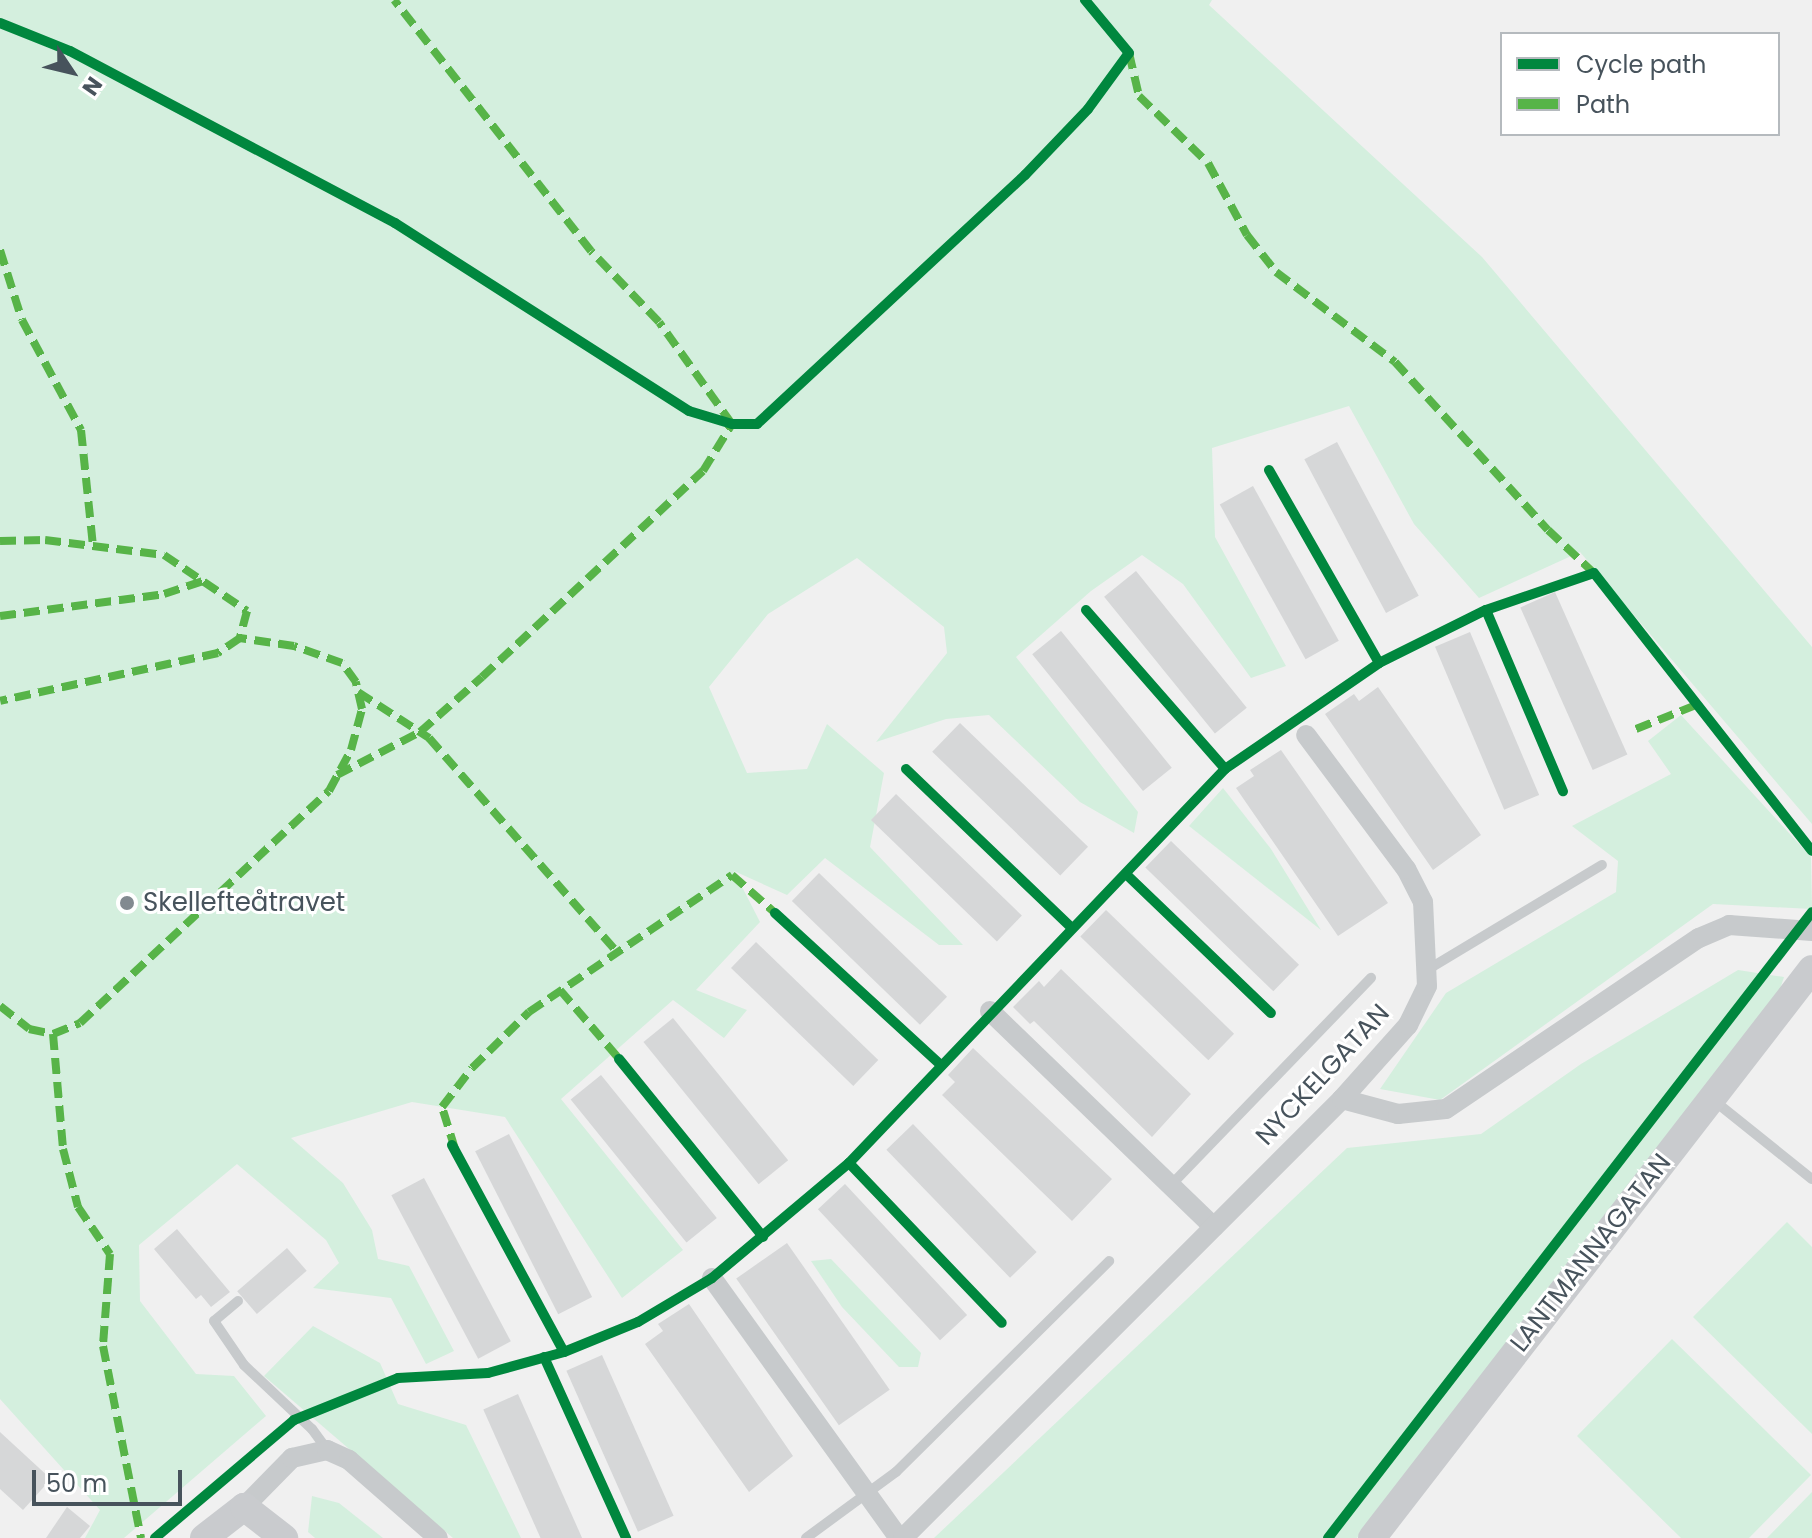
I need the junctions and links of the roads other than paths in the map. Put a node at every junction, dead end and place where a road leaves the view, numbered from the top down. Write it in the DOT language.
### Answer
graph roads {
  1 [pos="1306,735"];
  2 [pos="1602,865"];
  3 [pos="1812,931"];
  4 [pos="1812,969"];
  5 [pos="1427,970"];
  6 [pos="1371,978"];
  7 [pos="990,1011"];
  8 [pos="1711,1098"];
  9 [pos="1342,1099"];
  10 [pos="1812,1179"];
  11 [pos="1171,1185"];
  12 [pos="1214,1227"];
  13 [pos="1109,1261"];
  14 [pos="712,1278"];
  15 [pos="238,1301"];
  16 [pos="327,1450"];
  17 [pos="865,1490"];
  18 [pos="244,1507"];
  19 [pos="204,1538"];
  20 [pos="284,1538"];
  21 [pos="438,1538"];
  22 [pos="806,1538"];
  23 [pos="901,1538"];
  24 [pos="1372,1538"];
  1 -- 5 [label="street, NYCKELGATAN"];
  2 -- 5 [label="lane"];
  3 -- 9 [label="street"];
  4 -- 8 [label="street, LANTMANNAGATAN"];
  5 -- 9 [label="street, NYCKELGATAN"];
  6 -- 11 [label="lane"];
  7 -- 11 [label="street"];
  8 -- 10 [label="lane"];
  8 -- 24 [label="street, LANTMANNAGATAN"];
  9 -- 12 [label="street, NYCKELGATAN"];
  11 -- 12 [label="street"];
  12 -- 23 [label="street, NYCKELGATAN"];
  13 -- 17 [label="lane"];
  14 -- 17 [label="street, NYCKELGATAN"];
  15 -- 16 [label="lane"];
  16 -- 18 [label="street"];
  16 -- 21 [label="street"];
  17 -- 22 [label="lane"];
  17 -- 23 [label="street, NYCKELGATAN"];
  18 -- 19 [label="street"];
  18 -- 20 [label="street"];
}
